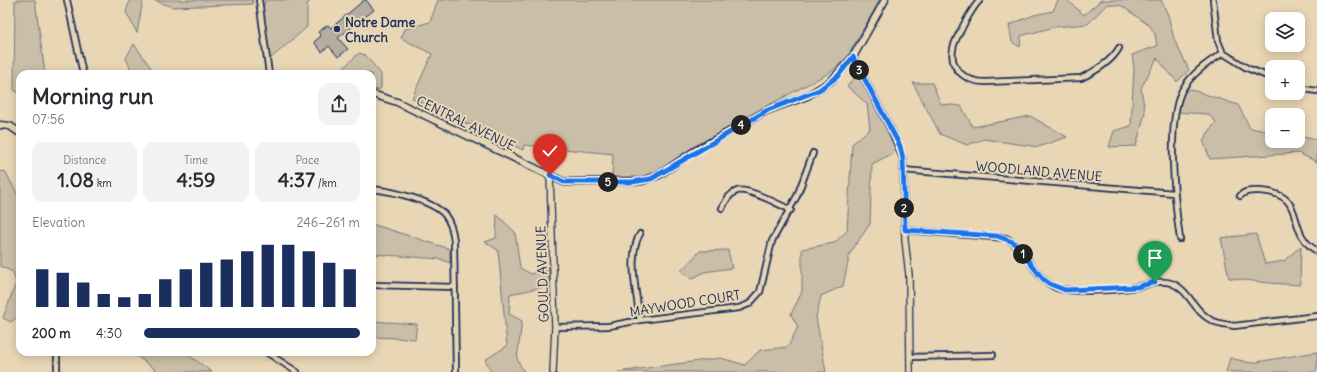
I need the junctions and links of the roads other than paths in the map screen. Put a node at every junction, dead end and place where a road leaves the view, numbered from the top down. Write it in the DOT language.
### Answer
graph roads {
  1 [pos="67,0"];
  2 [pos="259,0"];
  3 [pos="885,0"];
  4 [pos="980,0"];
  5 [pos="1213,0"];
  6 [pos="1119,48"];
  7 [pos="1223,53"];
  8 [pos="853,57"];
  9 [pos="82,70"];
  10 [pos="269,70"];
  11 [pos="1265,75"];
  12 [pos="1305,89"];
  13 [pos="1317,91"];
  14 [pos="376,95"];
  15 [pos="0,125"];
  16 [pos="16,130"];
  17 [pos="813,153"];
  18 [pos="903,170"];
  19 [pos="550,175"];
  20 [pos="376,190"];
  21 [pos="1174,193"];
  22 [pos="1240,196"];
  23 [pos="722,208"];
  24 [pos="791,210"];
  25 [pos="905,230"];
  26 [pos="640,234"];
  27 [pos="1180,239"];
  28 [pos="1317,251"];
  29 [pos="376,284"];
  30 [pos="455,287"];
  31 [pos="1317,316"];
  32 [pos="640,320"];
  33 [pos="555,327"];
  34 [pos="993,355"];
  35 [pos="57,356"];
  36 [pos="272,356"];
  37 [pos="910,357"];
  38 [pos="57,372"];
  39 [pos="298,372"];
  40 [pos="456,372"];
  41 [pos="553,372"];
  42 [pos="910,372"];
  1 -- 9 [label="street"];
  2 -- 10 [label="street"];
  3 -- 8 [label="main road, CENTRAL AVENUE"];
  4 -- 6 [label="street"];
  5 -- 7 [label="street"];
  7 -- 11 [label="street"];
  7 -- 21 [label="street"];
  8 -- 18 [label="street"];
  8 -- 19 [label="main road, CENTRAL AVENUE"];
  12 -- 13 [label="street"];
  14 -- 19 [label="main road, CENTRAL AVENUE"];
  15 -- 16 [label="main road"];
  17 -- 24 [label="street, MAYWOOD COURT"];
  18 -- 21 [label="street, WOODLAND AVENUE"];
  18 -- 25 [label="street"];
  19 -- 33 [label="street, GOULD AVENUE"];
  20 -- 30 [label="street"];
  21 -- 27 [label="street"];
  22 -- 28 [label="street"];
  23 -- 24 [label="street"];
  24 -- 32 [label="street, MAYWOOD COURT"];
  25 -- 31 [label="street"];
  25 -- 37 [label="street"];
  26 -- 32 [label="street"];
  29 -- 30 [label="street"];
  30 -- 40 [label="street"];
  32 -- 33 [label="street, MAYWOOD COURT"];
  33 -- 41 [label="street, GOULD AVENUE"];
  34 -- 37 [label="street"];
  35 -- 38 [label="street"];
  36 -- 39 [label="street"];
  37 -- 42 [label="street"];
}
